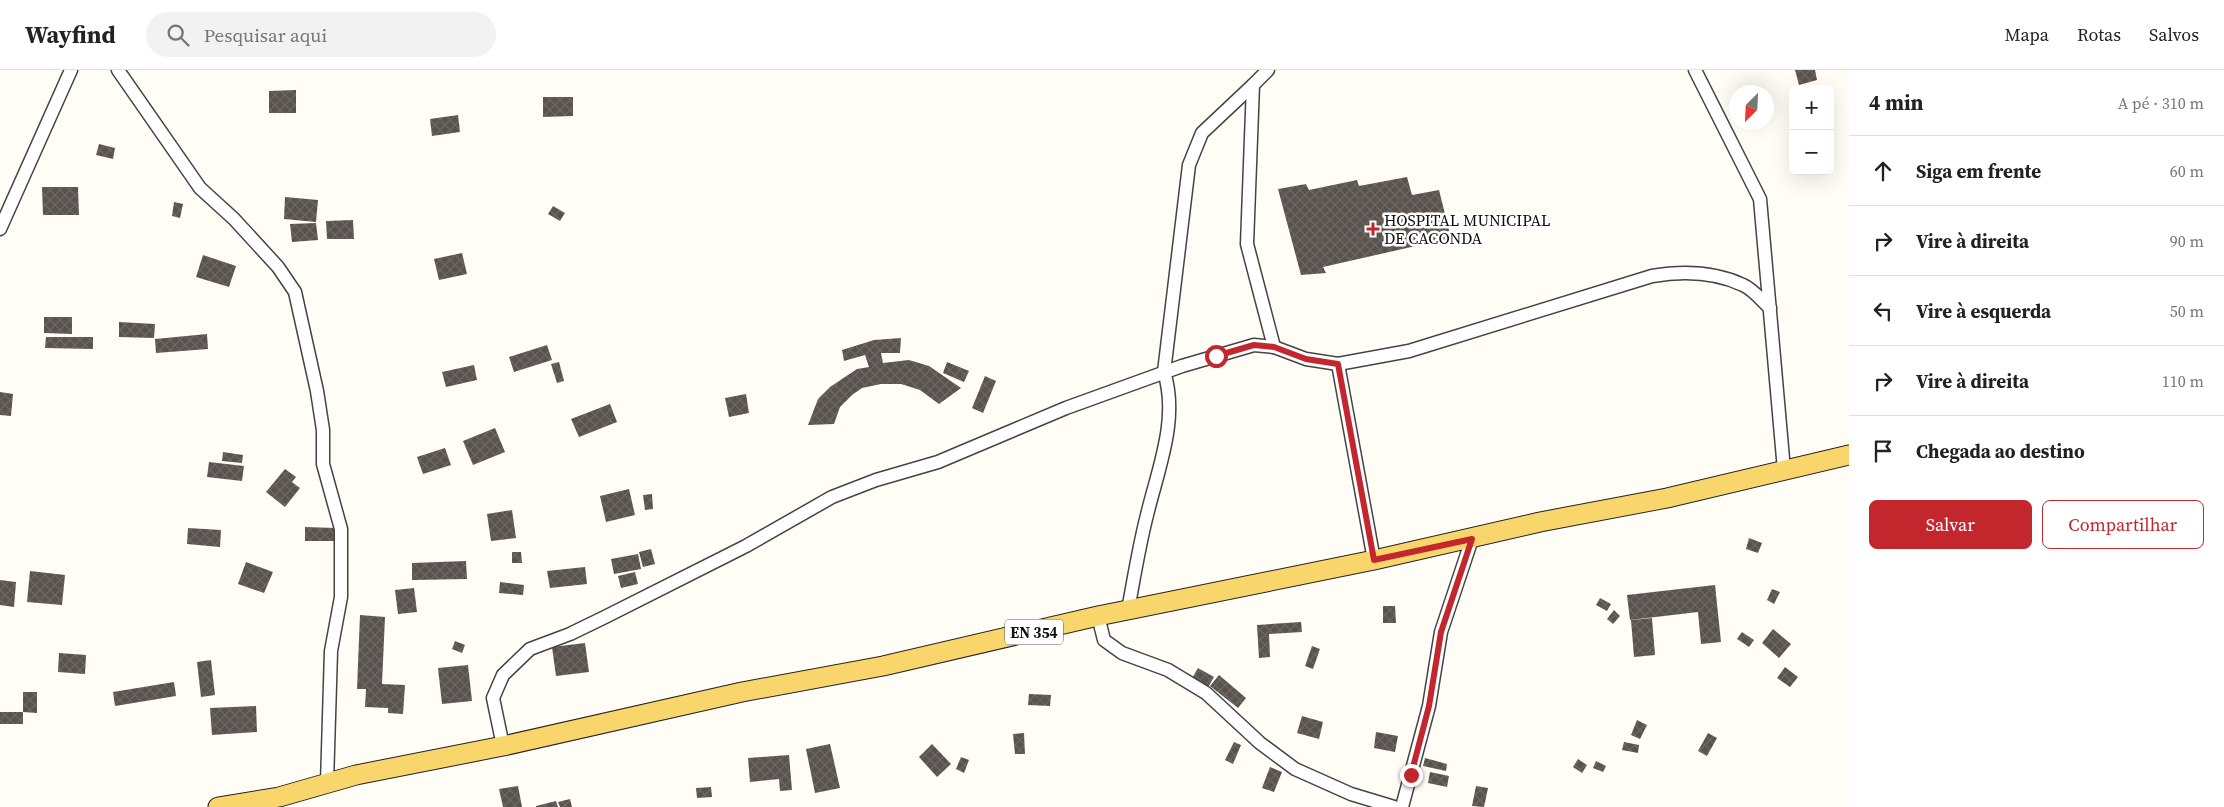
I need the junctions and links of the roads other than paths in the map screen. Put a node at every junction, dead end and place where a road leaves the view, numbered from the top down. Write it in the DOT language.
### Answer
graph roads {
  1 [pos="71,70"];
  2 [pos="118,70"];
  3 [pos="1268,70"];
  4 [pos="1695,70"];
  5 [pos="1253,85"];
  6 [pos="0,229"];
  7 [pos="1770,308"];
  8 [pos="1274,347"];
  9 [pos="1338,364"];
  10 [pos="1164,372"];
  11 [pos="1849,455"];
  12 [pos="1784,470"];
  13 [pos="1472,539"];
  14 [pos="1374,560"];
  15 [pos="1128,610"];
  16 [pos="1098,616"];
  17 [pos="503,746"];
  18 [pos="327,783"];
  19 [pos="280,802"];
  20 [pos="218,807"];
  21 [pos="1394,807"];
  22 [pos="1402,807"];
  1 -- 6 [label="street"];
  2 -- 18 [label="street"];
  3 -- 5 [label="street"];
  4 -- 7 [label="street"];
  5 -- 8 [label="street"];
  5 -- 10 [label="street"];
  7 -- 9 [label="street"];
  7 -- 12 [label="street"];
  8 -- 9 [label="street"];
  8 -- 10 [label="street"];
  9 -- 14 [label="street"];
  10 -- 15 [label="street"];
  10 -- 17 [label="street"];
  11 -- 12 [label="main road, EN 354"];
  12 -- 13 [label="main road, EN 354"];
  13 -- 14 [label="main road, EN 354"];
  13 -- 22 [label="street"];
  14 -- 15 [label="main road, EN 354"];
  15 -- 16 [label="main road, EN 354"];
  16 -- 17 [label="main road, EN 354"];
  16 -- 21 [label="street"];
  17 -- 18 [label="main road, EN 354"];
  18 -- 19 [label="main road, EN 354"];
  19 -- 20 [label="main road, EN 354"];
}
